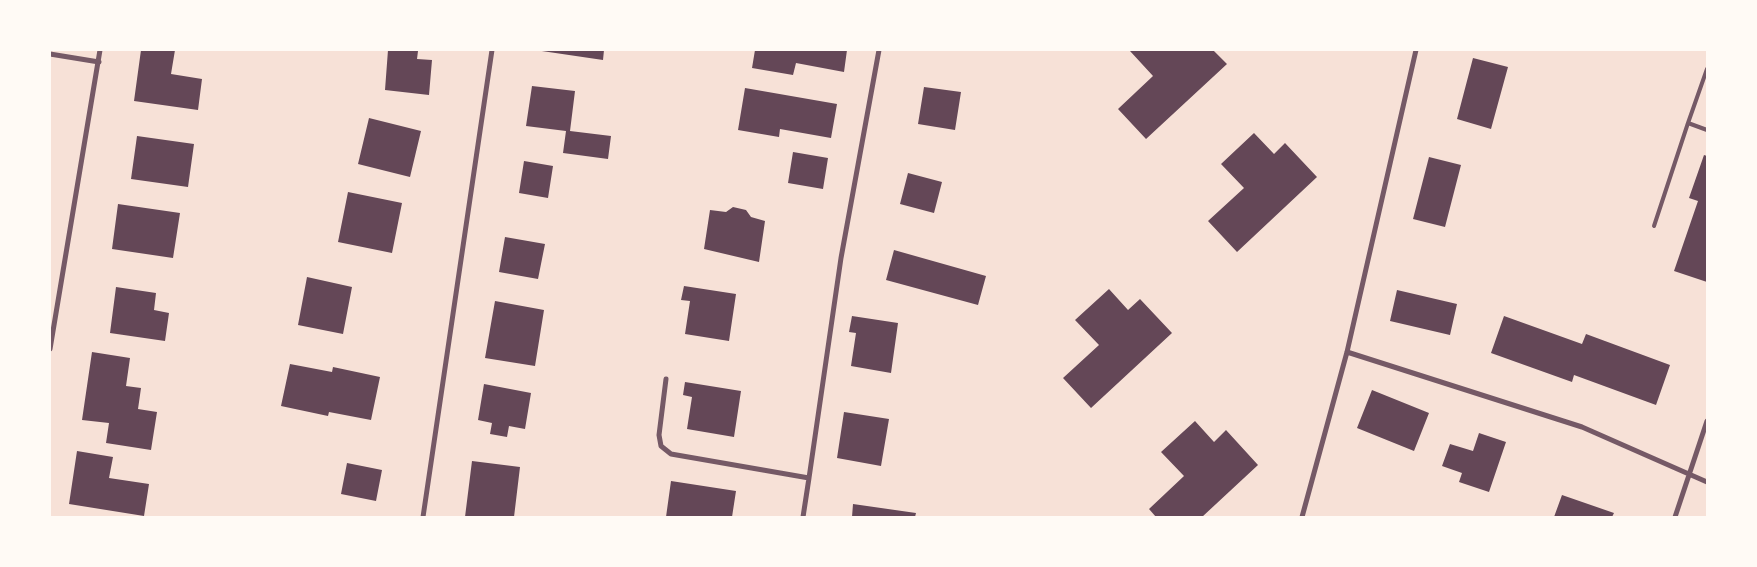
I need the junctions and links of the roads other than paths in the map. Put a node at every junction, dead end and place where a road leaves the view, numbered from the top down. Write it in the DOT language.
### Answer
graph roads {
  1 [pos="100,50"];
  2 [pos="492,50"];
  3 [pos="879,50"];
  4 [pos="1416,50"];
  5 [pos="50,54"];
  6 [pos="99,62"];
  7 [pos="1707,68"];
  8 [pos="1688,124"];
  9 [pos="1707,130"];
  10 [pos="1654,226"];
  11 [pos="50,349"];
  12 [pos="1347,352"];
  13 [pos="666,379"];
  14 [pos="1707,421"];
  15 [pos="1689,473"];
  16 [pos="809,478"];
  17 [pos="1707,482"];
  18 [pos="423,517"];
  19 [pos="803,517"];
  20 [pos="1302,517"];
  21 [pos="1675,517"];
  1 -- 6 [label="street"];
  2 -- 18 [label="street"];
  3 -- 16 [label="street"];
  4 -- 12 [label="street"];
  5 -- 6 [label="street"];
  6 -- 11 [label="street"];
  7 -- 8 [label="lane"];
  8 -- 9 [label="lane"];
  8 -- 10 [label="lane"];
  12 -- 15 [label="street"];
  12 -- 20 [label="street"];
  13 -- 16 [label="street"];
  14 -- 15 [label="street"];
  15 -- 17 [label="street"];
  15 -- 21 [label="street"];
  16 -- 19 [label="street"];
}
